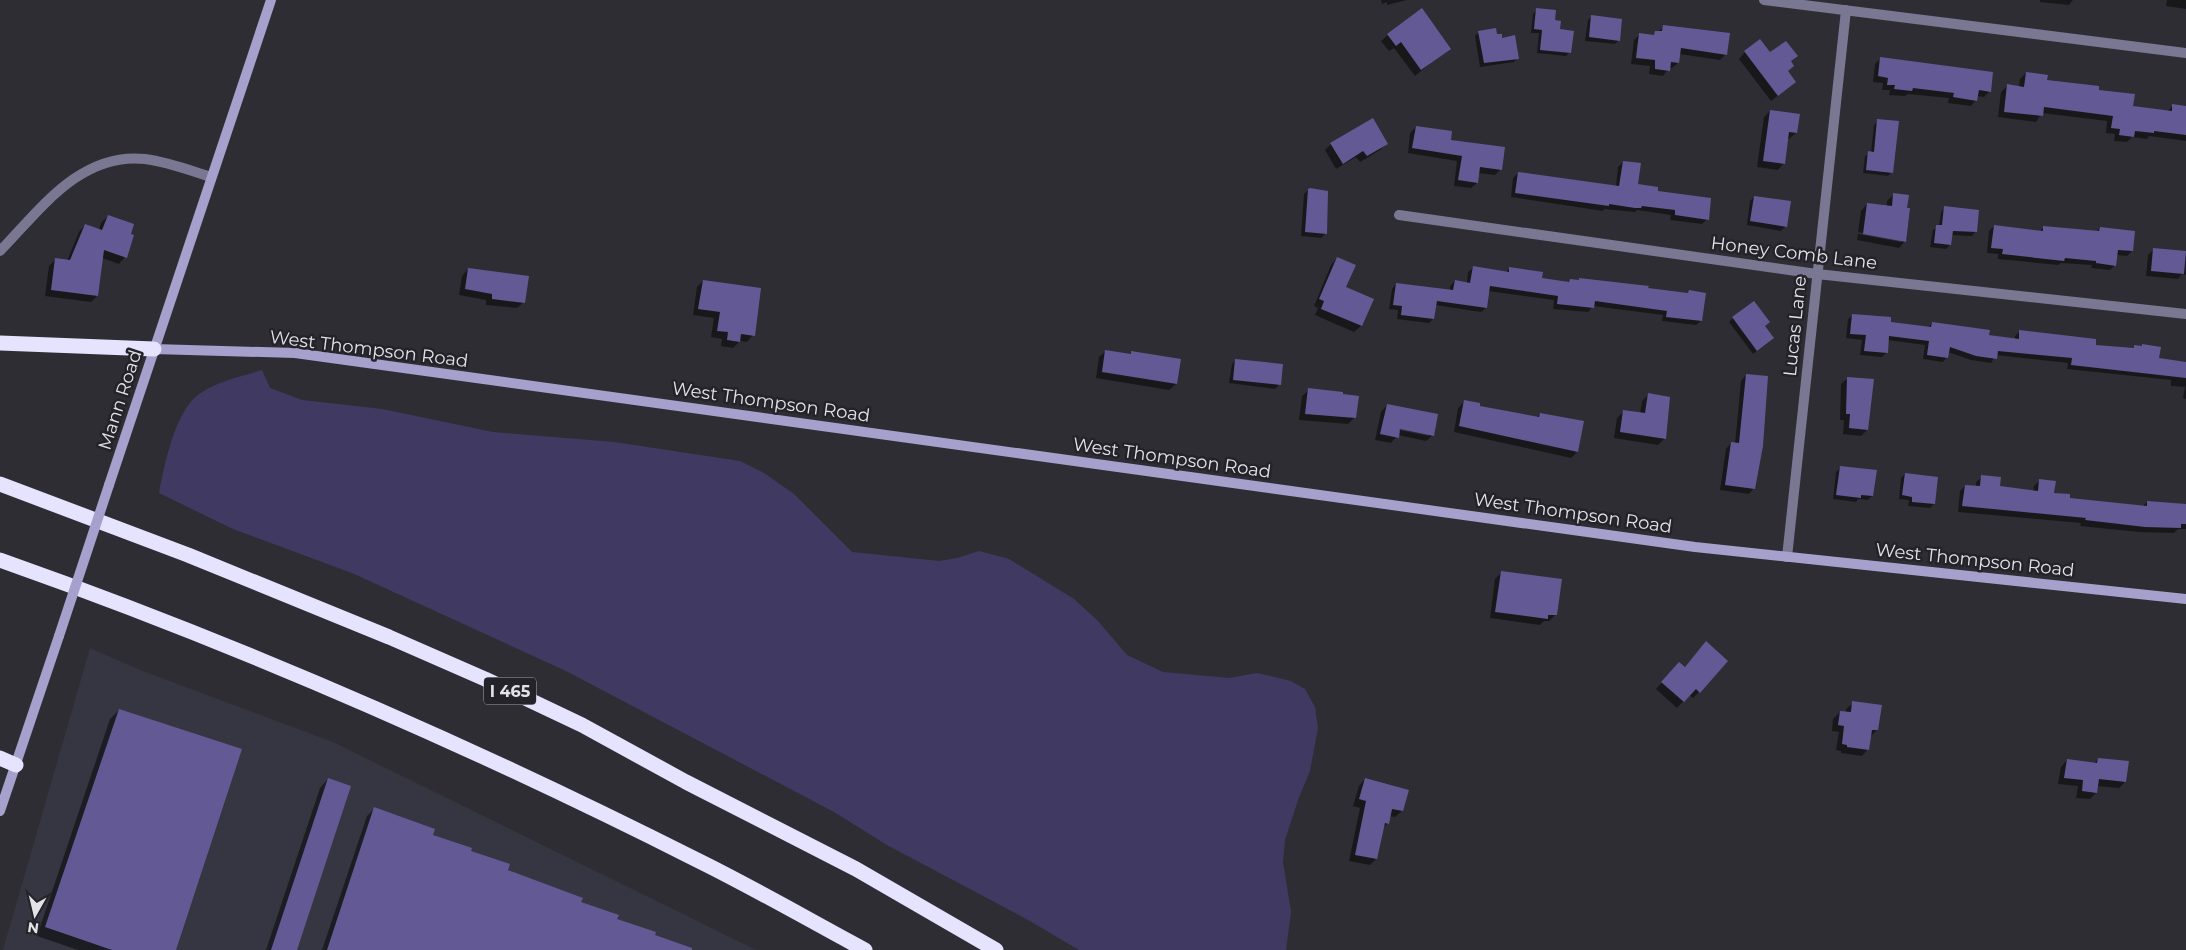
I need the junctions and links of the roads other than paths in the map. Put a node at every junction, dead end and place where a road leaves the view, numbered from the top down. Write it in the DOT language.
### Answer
graph roads {
  1 [pos="271,0"];
  2 [pos="1764,0"];
  3 [pos="1846,10"];
  4 [pos="2186,53"];
  5 [pos="211,177"];
  6 [pos="1399,214"];
  7 [pos="0,251"];
  8 [pos="1817,274"];
  9 [pos="2186,314"];
  10 [pos="0,344"];
  11 [pos="154,349"];
  12 [pos="0,484"];
  13 [pos="1787,557"];
  14 [pos="0,560"];
  15 [pos="2186,599"];
  16 [pos="0,758"];
  17 [pos="16,765"];
  18 [pos="0,811"];
  19 [pos="865,950"];
  20 [pos="996,950"];
  1 -- 5 [label="main road, Mann Road"];
  2 -- 3 [label="street"];
  3 -- 4 [label="street"];
  3 -- 8 [label="street, Lucas Lane"];
  5 -- 7 [label="street"];
  5 -- 11 [label="main road, Mann Road"];
  6 -- 8 [label="street, Honey Comb Lane"];
  8 -- 9 [label="street, Honey Comb Lane"];
  8 -- 13 [label="street, Lucas Lane"];
  10 -- 11 [label="highway"];
  11 -- 13 [label="main road, West Thompson Road"];
  11 -- 17 [label="main road, Mann Road, bridge"];
  12 -- 20 [label="highway, I 465"];
  13 -- 15 [label="main road, West Thompson Road"];
  14 -- 19 [label="highway"];
  16 -- 17 [label="highway"];
  17 -- 18 [label="main road, Mann Road"];
}
